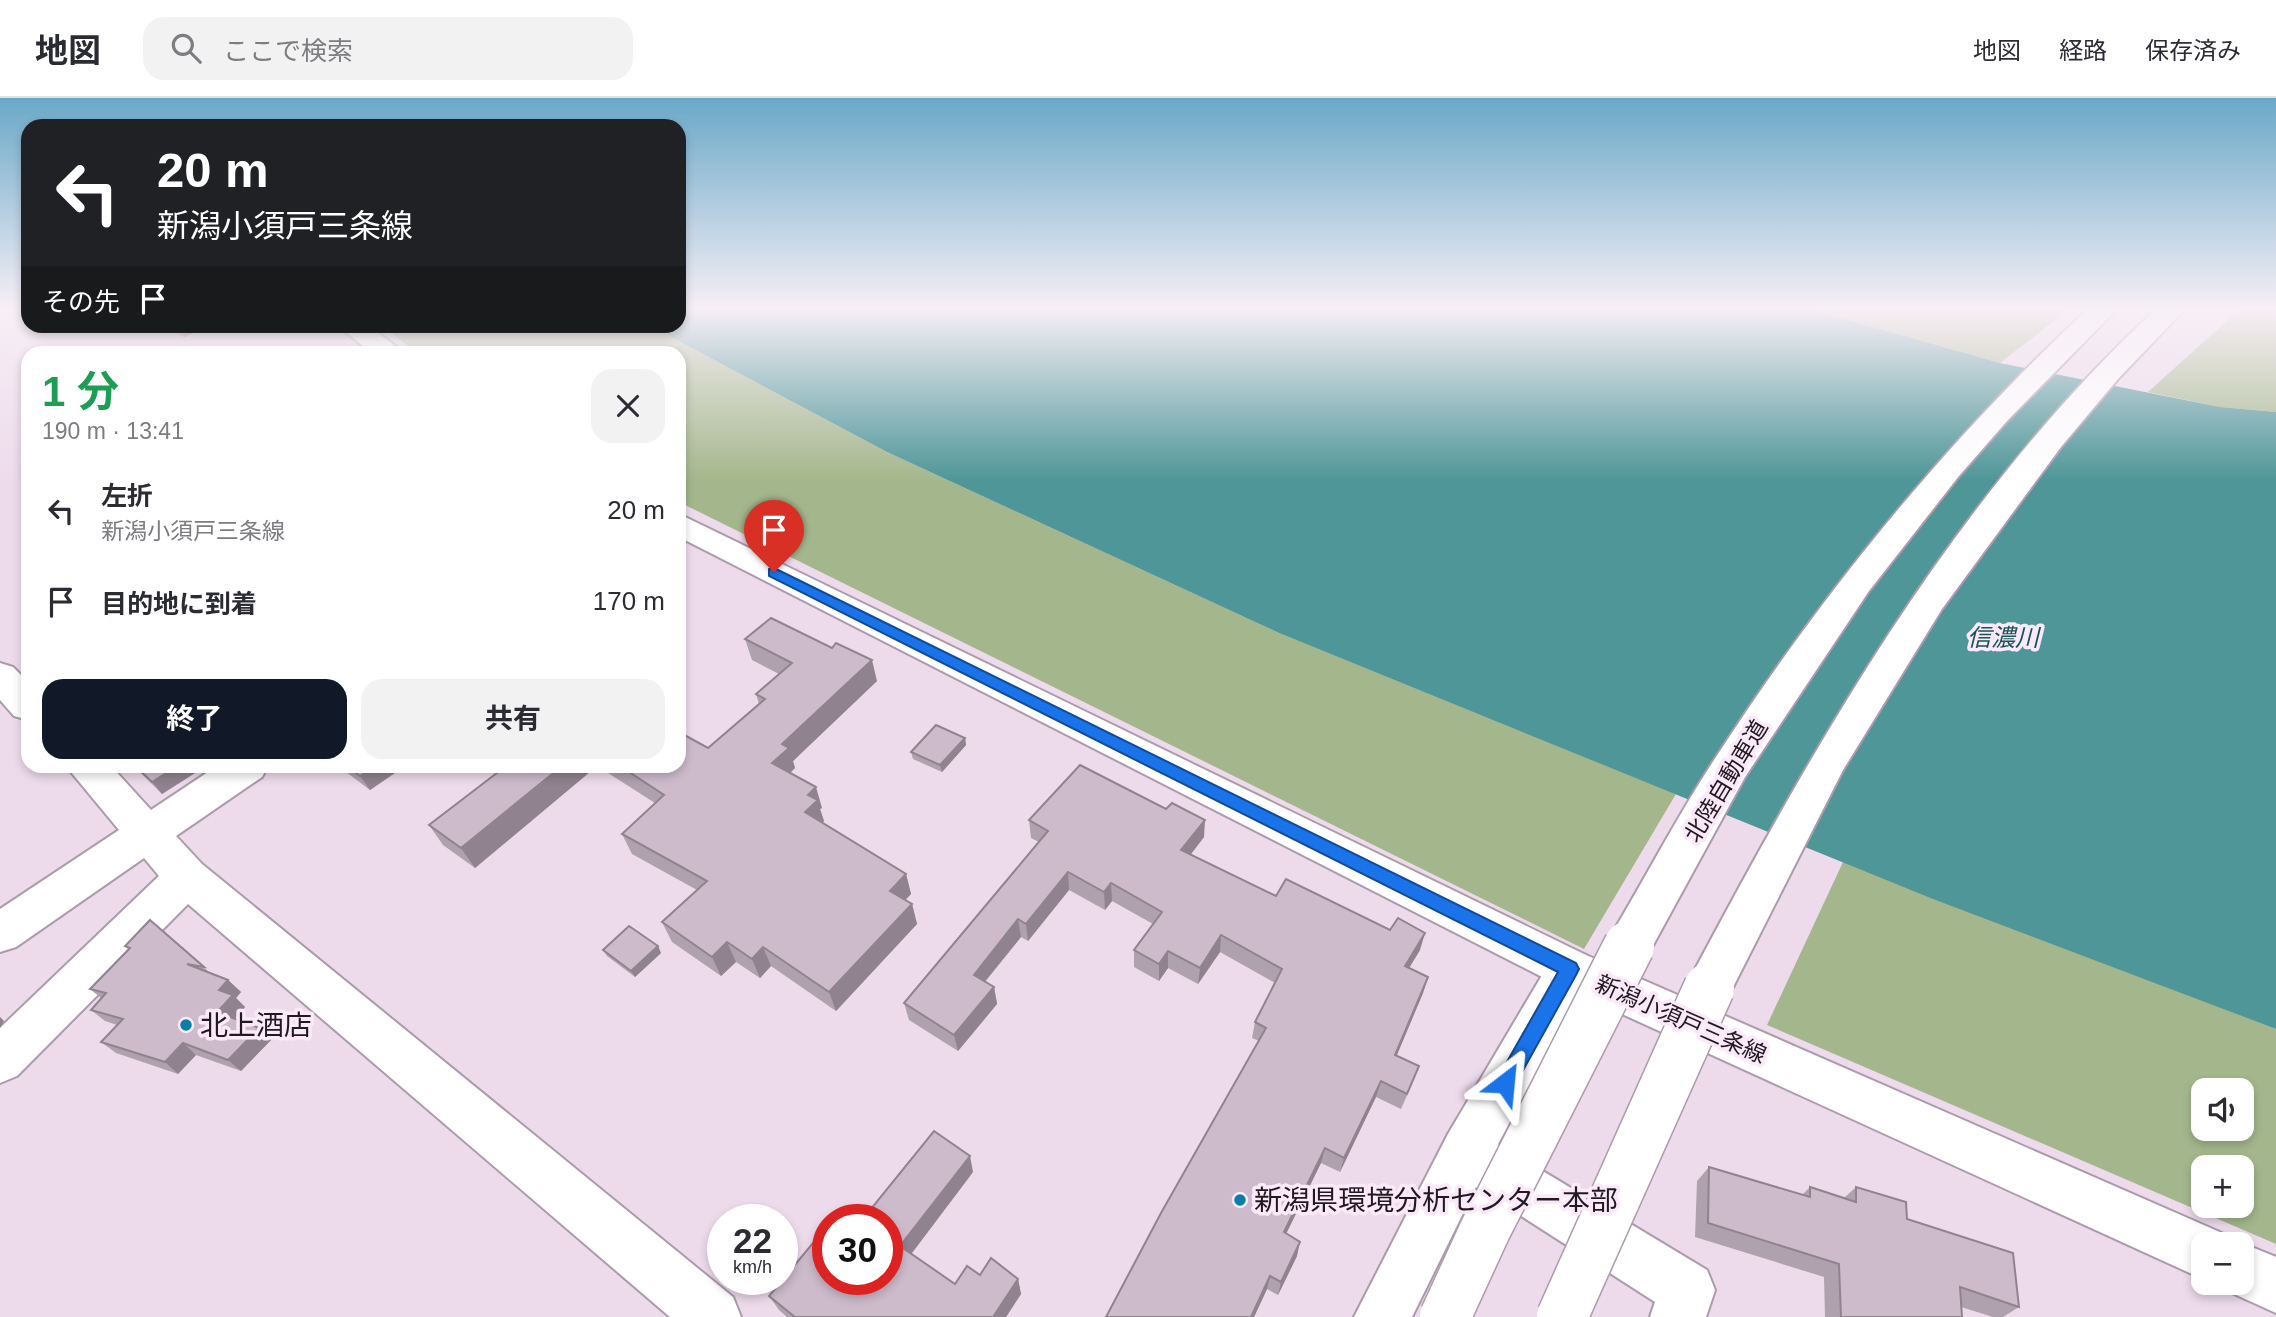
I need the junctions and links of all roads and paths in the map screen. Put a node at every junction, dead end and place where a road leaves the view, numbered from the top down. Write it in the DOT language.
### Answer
graph roads {
  1 [pos="2041,367"];
  2 [pos="2113,367"];
  3 [pos="686,527"];
  4 [pos="0,677"];
  5 [pos="21,699"];
  6 [pos="93,773"];
  7 [pos="238,773"];
  8 [pos="149,832"];
  9 [pos="187,877"];
  10 [pos="0,933"];
  11 [pos="1570,969"];
  12 [pos="0,1060"];
  13 [pos="1466,1152"];
  14 [pos="2191,1247"];
  15 [pos="2254,1275"];
  16 [pos="2276,1285"];
  17 [pos="713,1317"];
  18 [pos="1382,1317"];
  19 [pos="1445,1317"];
  20 [pos="1562,1317"];
  21 [pos="1678,1317"];
  1 -- 19 [label="main road, 北陸自動車道, bridge"];
  2 -- 20 [label="main road, bridge"];
  3 -- 11 [label="main road, 新潟小須戸三条線"];
  4 -- 5 [label="main road"];
  6 -- 8 [label="main road"];
  7 -- 8 [label="main road"];
  8 -- 9 [label="main road"];
  8 -- 10 [label="main road"];
  9 -- 12 [label="main road"];
  9 -- 17 [label="main road"];
  11 -- 13 [label="main road"];
  11 -- 14 [label="main road, 新潟小須戸三条線"];
  13 -- 18 [label="main road"];
  13 -- 21 [label="main road"];
  15 -- 16 [label="main road"];
}
